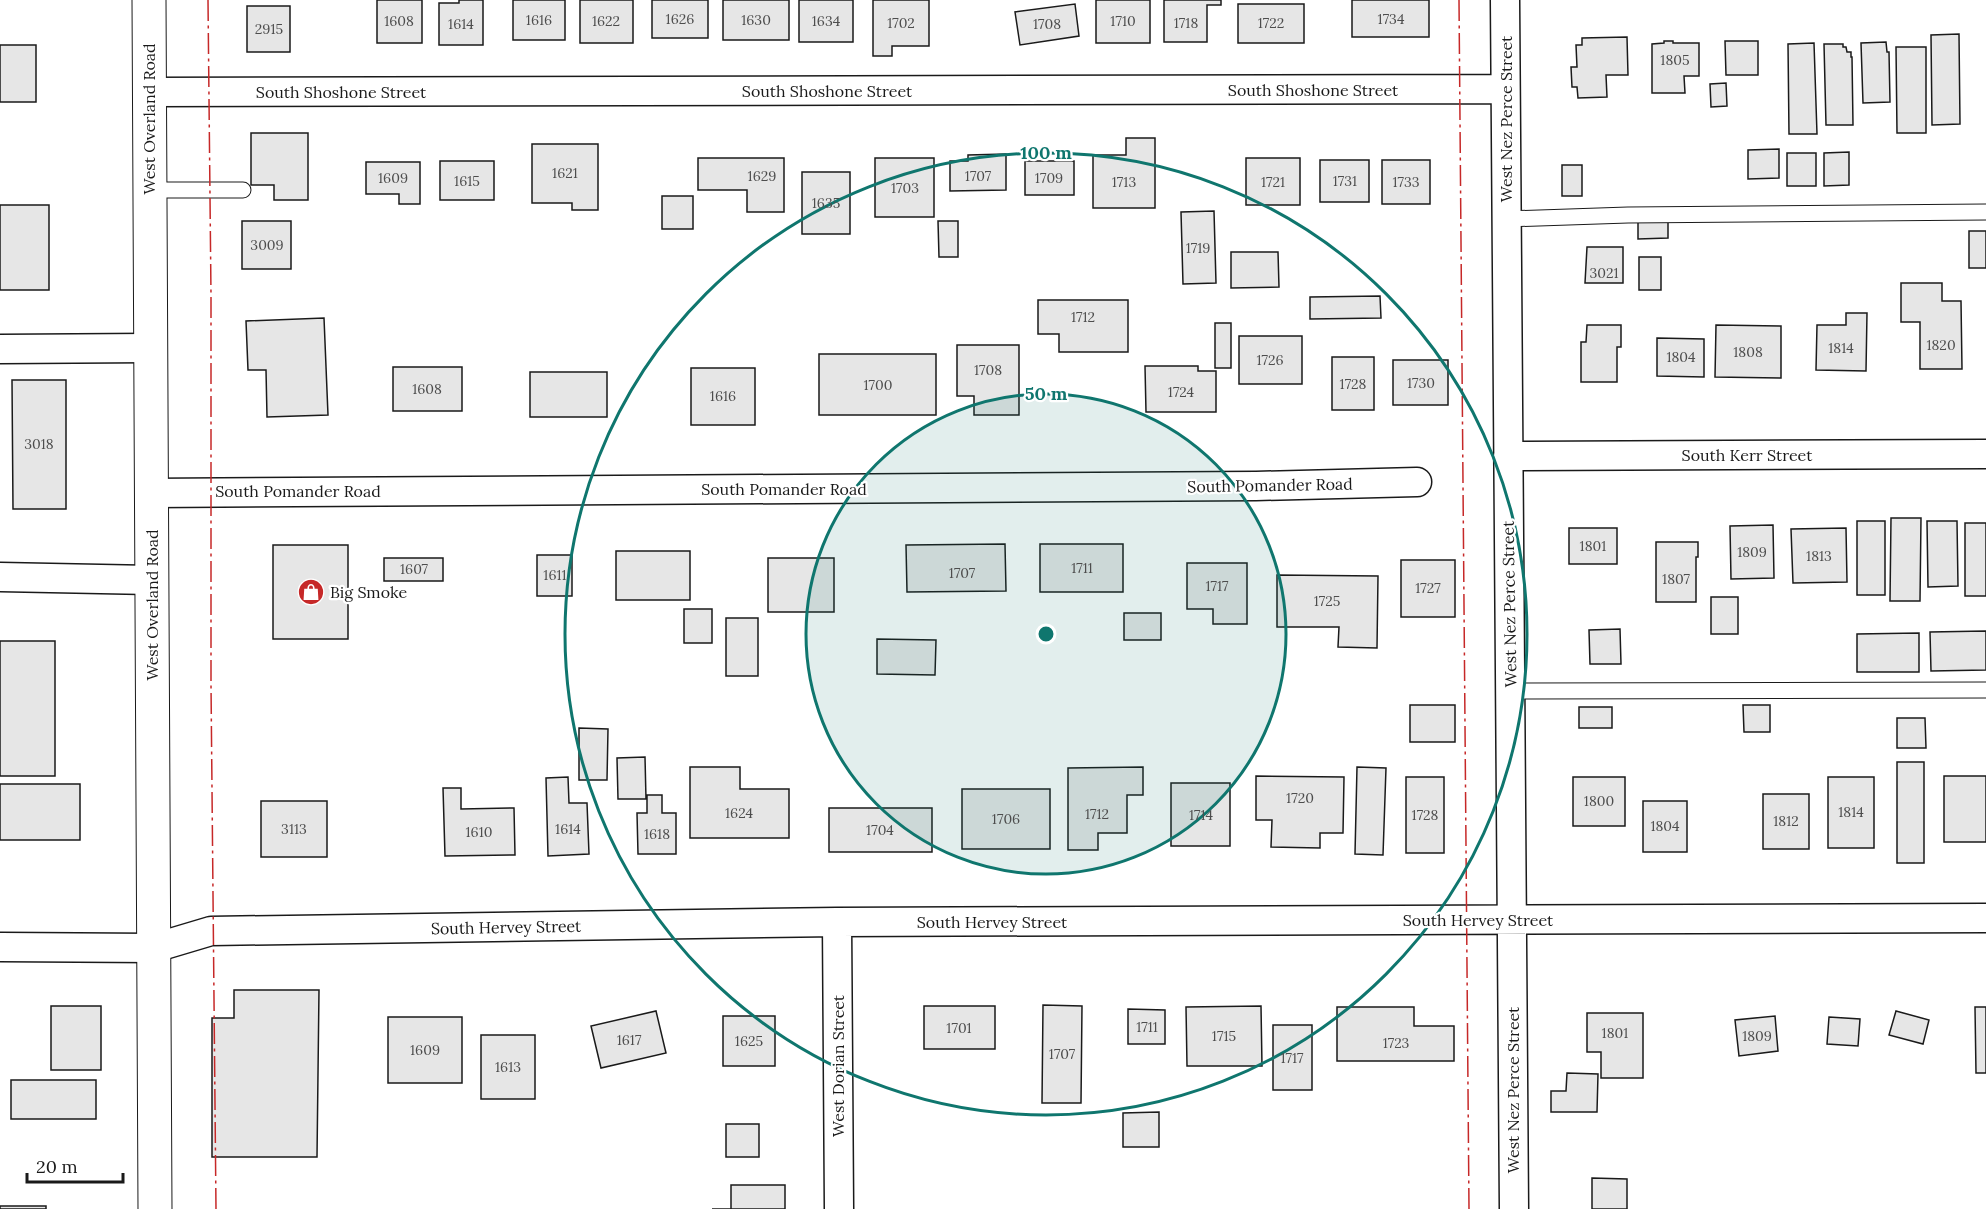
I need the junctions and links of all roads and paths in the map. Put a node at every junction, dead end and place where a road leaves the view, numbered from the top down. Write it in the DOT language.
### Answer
graph roads {
  1 [pos="149,0"];
  2 [pos="1505,0"];
  3 [pos="1505,89"];
  4 [pos="149,92"];
  5 [pos="150,190"];
  6 [pos="243,190"];
  7 [pos="1986,212"];
  8 [pos="1506,219"];
  9 [pos="150,348"];
  10 [pos="0,349"];
  11 [pos="1986,454"];
  12 [pos="1508,456"];
  13 [pos="1417,482"];
  14 [pos="151,493"];
  15 [pos="0,577"];
  16 [pos="151,580"];
  17 [pos="1986,690"];
  18 [pos="1510,691"];
  19 [pos="1986,918"];
  20 [pos="1512,920"];
  21 [pos="837,922"];
  22 [pos="0,947"];
  23 [pos="153,948"];
  24 [pos="155,1209"];
  25 [pos="839,1209"];
  26 [pos="1514,1209"];
  1 -- 4 [label="main road, West Overland Road"];
  2 -- 3 [label="street, West Nez Perce Street"];
  3 -- 4 [label="street, South Shoshone Street"];
  3 -- 8 [label="street, West Nez Perce Street"];
  4 -- 5 [label="main road, West Overland Road"];
  5 -- 6 [label="lane"];
  5 -- 9 [label="main road, West Overland Road"];
  7 -- 8 [label="lane"];
  8 -- 12 [label="street, West Nez Perce Street"];
  9 -- 10 [label="street"];
  9 -- 14 [label="main road, West Overland Road"];
  11 -- 12 [label="street, South Kerr Street"];
  12 -- 18 [label="street, West Nez Perce Street"];
  13 -- 14 [label="street, South Pomander Road"];
  14 -- 16 [label="main road, West Overland Road"];
  15 -- 16 [label="street"];
  16 -- 23 [label="main road, West Overland Road"];
  17 -- 18 [label="lane"];
  18 -- 20 [label="street, West Nez Perce Street"];
  19 -- 20 [label="street, South Hervey Street"];
  20 -- 21 [label="street, South Hervey Street"];
  20 -- 26 [label="street, West Nez Perce Street"];
  21 -- 23 [label="street, South Hervey Street"];
  21 -- 25 [label="street, West Dorian Street"];
  22 -- 23 [label="street, South Hervey Street"];
  23 -- 24 [label="main road, West Overland Road"];
}
